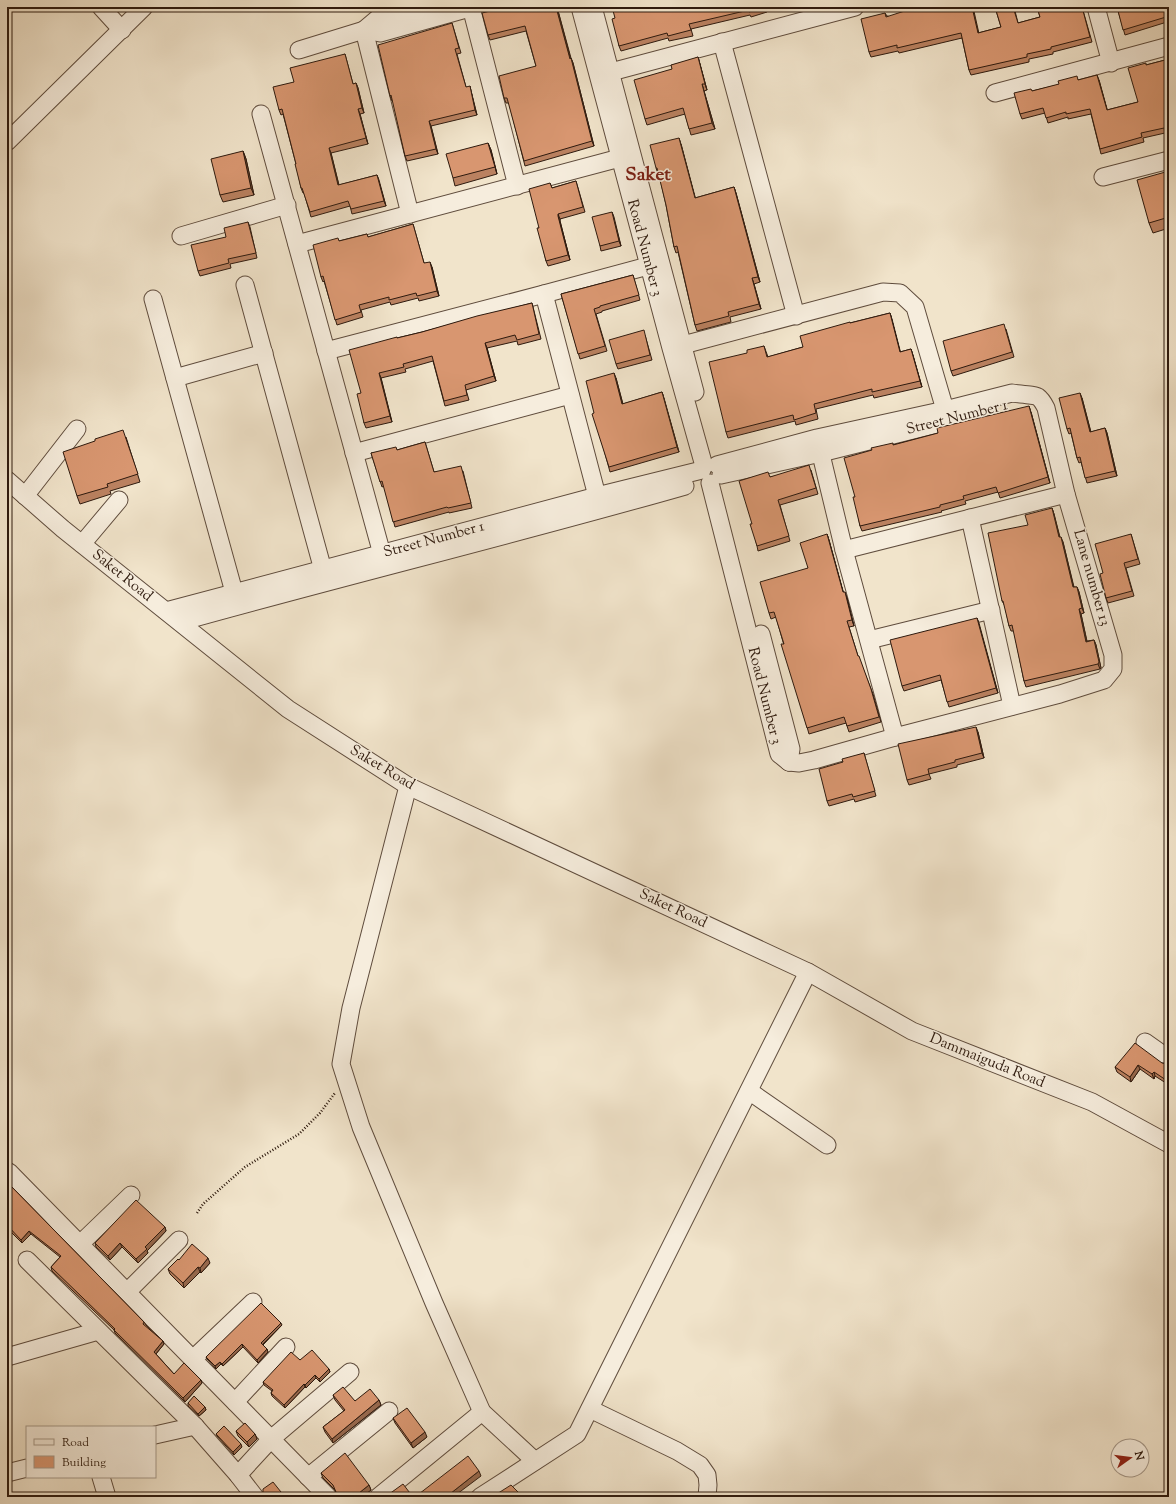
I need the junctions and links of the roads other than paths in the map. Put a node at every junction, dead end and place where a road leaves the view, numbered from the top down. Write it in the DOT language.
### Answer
graph roads {
  1 [pos="101,7"];
  2 [pos="144,7"];
  3 [pos="421,7"];
  4 [pos="472,7"];
  5 [pos="580,7"];
  6 [pos="593,7"];
  7 [pos="855,7"];
  8 [pos="1096,7"];
  9 [pos="807,13"];
  10 [pos="122,30"];
  11 [pos="364,30"];
  12 [pos="722,42"];
  13 [pos="1169,46"];
  14 [pos="299,50"];
  15 [pos="1111,63"];
  16 [pos="611,72"];
  17 [pos="995,93"];
  18 [pos="261,114"];
  19 [pos="7,142"];
  20 [pos="626,156"];
  21 [pos="1169,160"];
  22 [pos="1103,177"];
  23 [pos="517,186"];
  24 [pos="287,205"];
  25 [pos="410,214"];
  26 [pos="181,236"];
  27 [pos="297,244"];
  28 [pos="655,264"];
  29 [pos="245,285"];
  30 [pos="544,294"];
  31 [pos="153,299"];
  32 [pos="796,316"];
  33 [pos="683,345"];
  34 [pos="326,351"];
  35 [pos="264,353"];
  36 [pos="175,378"];
  37 [pos="570,395"];
  38 [pos="1023,395"];
  39 [pos="947,415"];
  40 [pos="78,429"];
  41 [pos="819,446"];
  42 [pos="354,453"];
  43 [pos="711,473"];
  44 [pos="7,480"];
  45 [pos="1066,494"];
  46 [pos="25,496"];
  47 [pos="597,496"];
  48 [pos="119,500"];
  49 [pos="970,518"];
  50 [pos="82,544"];
  51 [pos="844,550"];
  52 [pos="383,560"];
  53 [pos="323,570"];
  54 [pos="236,600"];
  55 [pos="991,610"];
  56 [pos="166,611"];
  57 [pos="180,622"];
  58 [pos="869,640"];
  59 [pos="1012,706"];
  60 [pos="895,737"];
  61 [pos="789,762"];
  62 [pos="408,786"];
  63 [pos="808,972"];
  64 [pos="1145,1042"];
  65 [pos="1169,1059"];
  66 [pos="749,1091"];
  67 [pos="1169,1144"];
  68 [pos="827,1145"];
  69 [pos="9,1172"];
  70 [pos="131,1195"];
  71 [pos="179,1240"];
  72 [pos="80,1244"];
  73 [pos="27,1260"];
  74 [pos="127,1292"];
  75 [pos="253,1302"];
  76 [pos="98,1330"];
  77 [pos="286,1347"];
  78 [pos="7,1357"];
  79 [pos="193,1359"];
  80 [pos="350,1372"];
  81 [pos="235,1402"];
  82 [pos="590,1409"];
  83 [pos="389,1411"];
  84 [pos="482,1412"];
  85 [pos="195,1426"];
  86 [pos="156,1435"];
  87 [pos="271,1439"];
  88 [pos="535,1461"];
  89 [pos="26,1468"];
  90 [pos="7,1473"];
  91 [pos="238,1475"];
  92 [pos="308,1477"];
  93 [pos="101,1478"];
  94 [pos="488,1495"];
  95 [pos="108,1497"];
  96 [pos="255,1497"];
  97 [pos="328,1497"];
  98 [pos="378,1497"];
  99 [pos="707,1497"];
  1 -- 10 [label="street"];
  2 -- 10 [label="street"];
  3 -- 11 [label="street"];
  4 -- 11 [label="street"];
  4 -- 23 [label="street"];
  5 -- 20 [label="street, Road Number 3"];
  6 -- 16 [label="street, Road Number 3"];
  7 -- 9 [label="street"];
  8 -- 15 [label="street"];
  9 -- 12 [label="street"];
  10 -- 19 [label="street"];
  11 -- 14 [label="street"];
  11 -- 25 [label="street"];
  12 -- 16 [label="street"];
  12 -- 32 [label="street"];
  13 -- 15 [label="street"];
  15 -- 17 [label="street"];
  16 -- 20 [label="street, Road Number 3"];
  18 -- 24 [label="street"];
  20 -- 23 [label="street"];
  20 -- 28 [label="street, Road Number 3"];
  21 -- 22 [label="street"];
  23 -- 25 [label="street"];
  24 -- 26 [label="street"];
  24 -- 27 [label="street"];
  25 -- 27 [label="street"];
  27 -- 34 [label="street"];
  28 -- 30 [label="street"];
  28 -- 33 [label="street, Road Number 3"];
  28 -- 43 [label="street, Road Number 3"];
  29 -- 35 [label="street"];
  30 -- 34 [label="street"];
  30 -- 37 [label="street"];
  31 -- 36 [label="street"];
  32 -- 33 [label="street"];
  32 -- 39 [label="street"];
  33 -- 43 [label="street, Road Number 3"];
  34 -- 42 [label="street"];
  35 -- 36 [label="street"];
  35 -- 53 [label="street"];
  36 -- 54 [label="street"];
  37 -- 42 [label="street"];
  37 -- 47 [label="street"];
  38 -- 39 [label="street, Street Number 1"];
  38 -- 45 [label="street, Lane number 13"];
  39 -- 41 [label="street, Street Number 1"];
  40 -- 46 [label="street"];
  41 -- 43 [label="street, Street Number 1"];
  41 -- 51 [label="street"];
  42 -- 52 [label="street"];
  43 -- 47 [label="street, Street Number 1"];
  43 -- 52 [label="street, Street Number 1"];
  43 -- 61 [label="street, Road Number 3"];
  44 -- 46 [label="street, Saket Road"];
  45 -- 49 [label="street"];
  45 -- 59 [label="street, Lane number 13"];
  46 -- 50 [label="street, Saket Road"];
  47 -- 52 [label="street, Street Number 1"];
  48 -- 50 [label="street"];
  49 -- 51 [label="street"];
  49 -- 55 [label="street"];
  50 -- 56 [label="street, Saket Road"];
  51 -- 58 [label="street"];
  52 -- 53 [label="street, Street Number 1"];
  52 -- 54 [label="street, Street Number 1"];
  53 -- 54 [label="street, Street Number 1"];
  54 -- 56 [label="street, Street Number 1"];
  54 -- 57 [label="street, Street Number 1"];
  55 -- 58 [label="street"];
  55 -- 59 [label="street"];
  56 -- 57 [label="street, Saket Road"];
  57 -- 62 [label="street, Saket Road"];
  58 -- 60 [label="street"];
  59 -- 60 [label="street, Lane number 13"];
  60 -- 61 [label="street, Lane number 13"];
  62 -- 63 [label="street, Saket Road"];
  62 -- 84 [label="street"];
  63 -- 66 [label="street"];
  63 -- 67 [label="street, Dammaiguda Road"];
  64 -- 65 [label="street"];
  66 -- 68 [label="street"];
  66 -- 82 [label="street"];
  69 -- 72 [label="street"];
  70 -- 72 [label="street"];
  71 -- 74 [label="street"];
  72 -- 74 [label="street"];
  73 -- 76 [label="street"];
  74 -- 79 [label="street"];
  75 -- 79 [label="street"];
  76 -- 78 [label="street"];
  76 -- 85 [label="street"];
  77 -- 81 [label="street"];
  79 -- 81 [label="street"];
  80 -- 87 [label="street"];
  81 -- 87 [label="street"];
  82 -- 88 [label="street"];
  82 -- 99 [label="street"];
  83 -- 92 [label="street"];
  84 -- 88 [label="street"];
  84 -- 98 [label="street"];
  85 -- 86 [label="street"];
  85 -- 91 [label="street"];
  87 -- 91 [label="street"];
  87 -- 92 [label="street"];
  88 -- 94 [label="street"];
  89 -- 90 [label="street"];
  91 -- 96 [label="street"];
  92 -- 97 [label="street"];
  93 -- 95 [label="street"];
}
